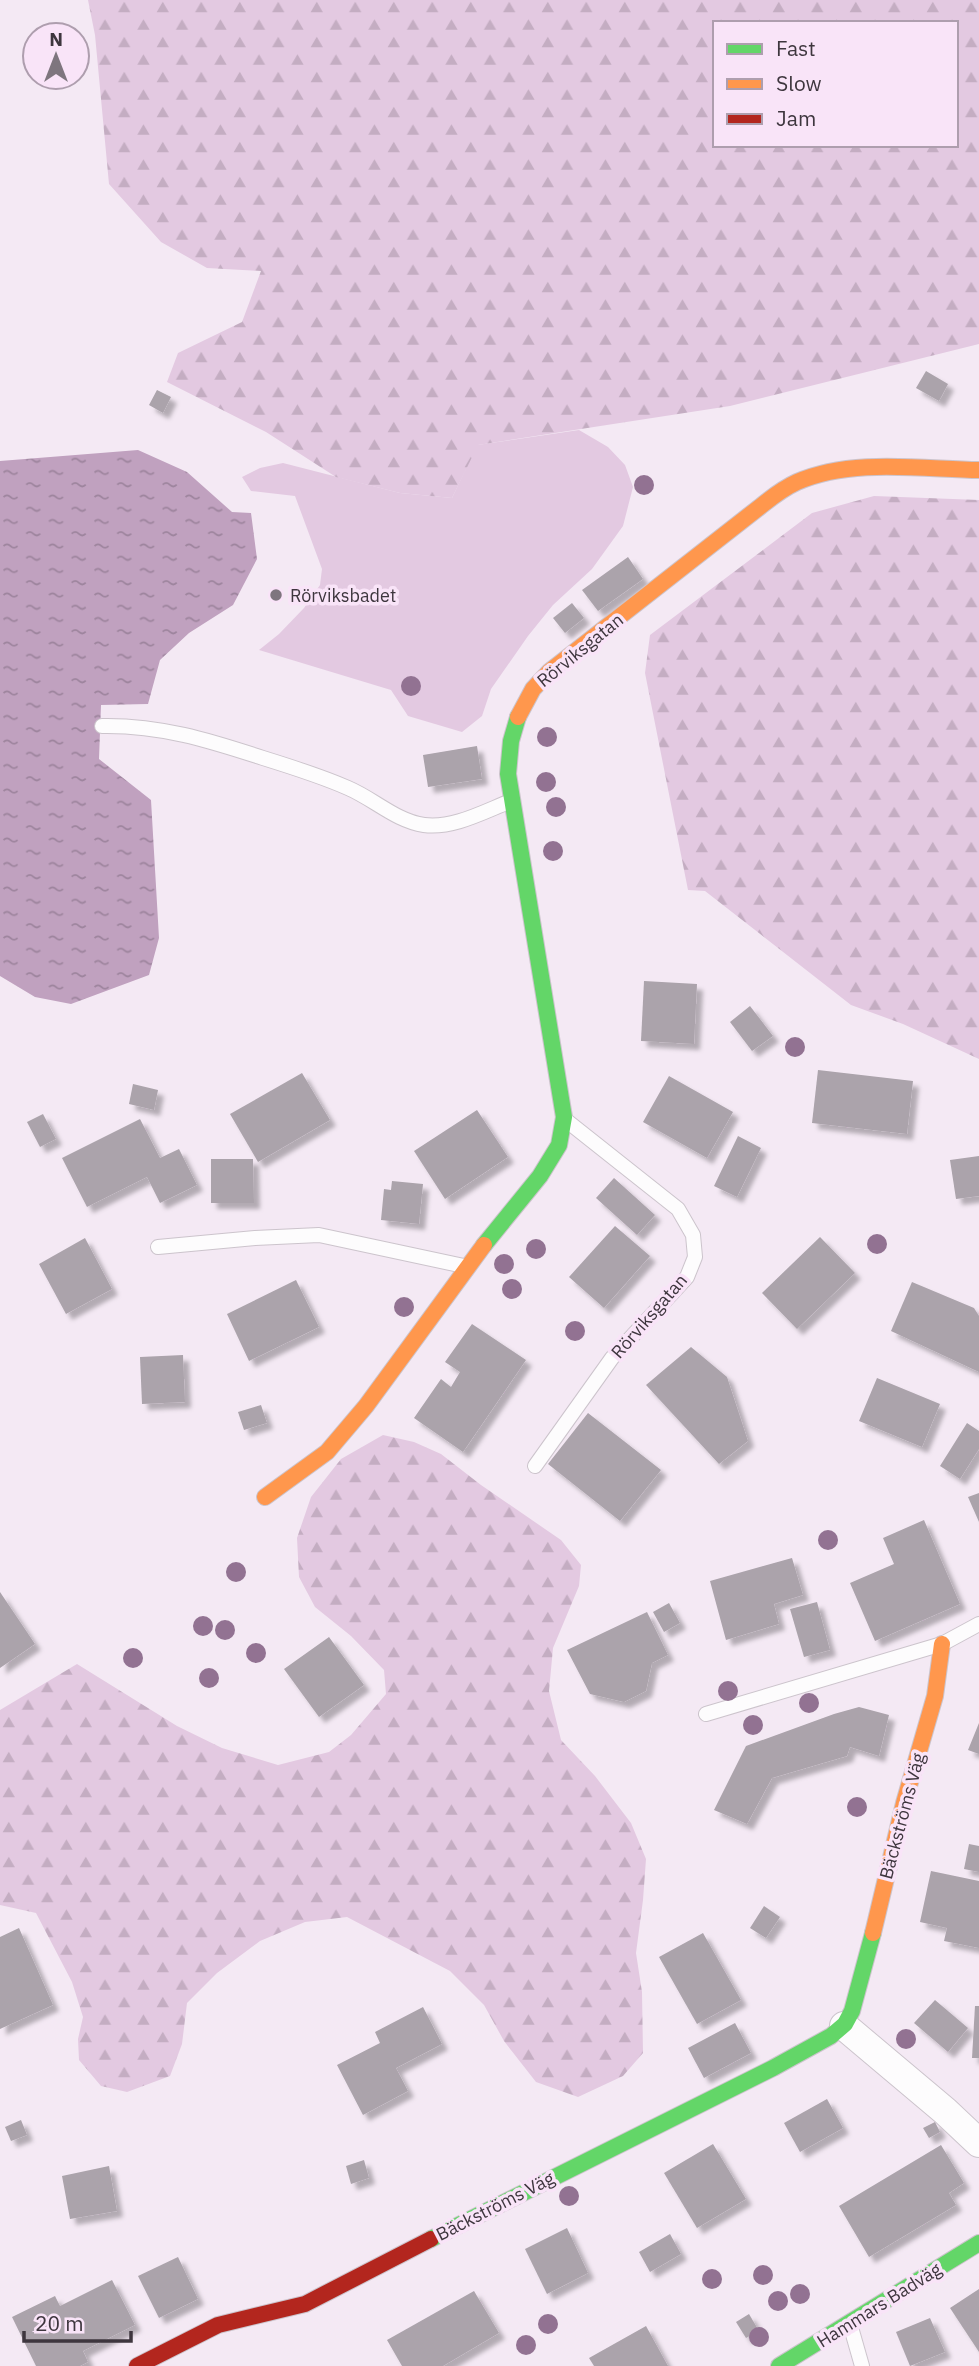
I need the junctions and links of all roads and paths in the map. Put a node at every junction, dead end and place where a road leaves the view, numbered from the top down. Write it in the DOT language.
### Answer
graph roads {
  1 [pos="979,470"];
  2 [pos="102,726"];
  3 [pos="511,802"];
  4 [pos="564,1117"];
  5 [pos="158,1247"];
  6 [pos="466,1266"];
  7 [pos="535,1466"];
  8 [pos="265,1497"];
  9 [pos="979,1624"];
  10 [pos="942,1644"];
  11 [pos="706,1714"];
  12 [pos="844,2026"];
  13 [pos="979,2143"];
  14 [pos="979,2243"];
  15 [pos="849,2323"];
  16 [pos="138,2366"];
  17 [pos="779,2366"];
  18 [pos="862,2366"];
  1 -- 3 [label="street, Rörviksgatan"];
  2 -- 3 [label="lane"];
  3 -- 4 [label="street, Rörviksgatan"];
  4 -- 6 [label="street, Rörviksgatan"];
  4 -- 7 [label="lane, Rörviksgatan"];
  5 -- 6 [label="lane"];
  6 -- 8 [label="street, Rörviksgatan"];
  9 -- 10 [label="lane"];
  10 -- 11 [label="lane"];
  10 -- 12 [label="street, Bäckströms Väg"];
  12 -- 13 [label="street"];
  12 -- 16 [label="street, Bäckströms Väg"];
  14 -- 15 [label="street, Hammars Badväg"];
  15 -- 17 [label="street, Hammars Badväg"];
  15 -- 18 [label="lane"];
}
